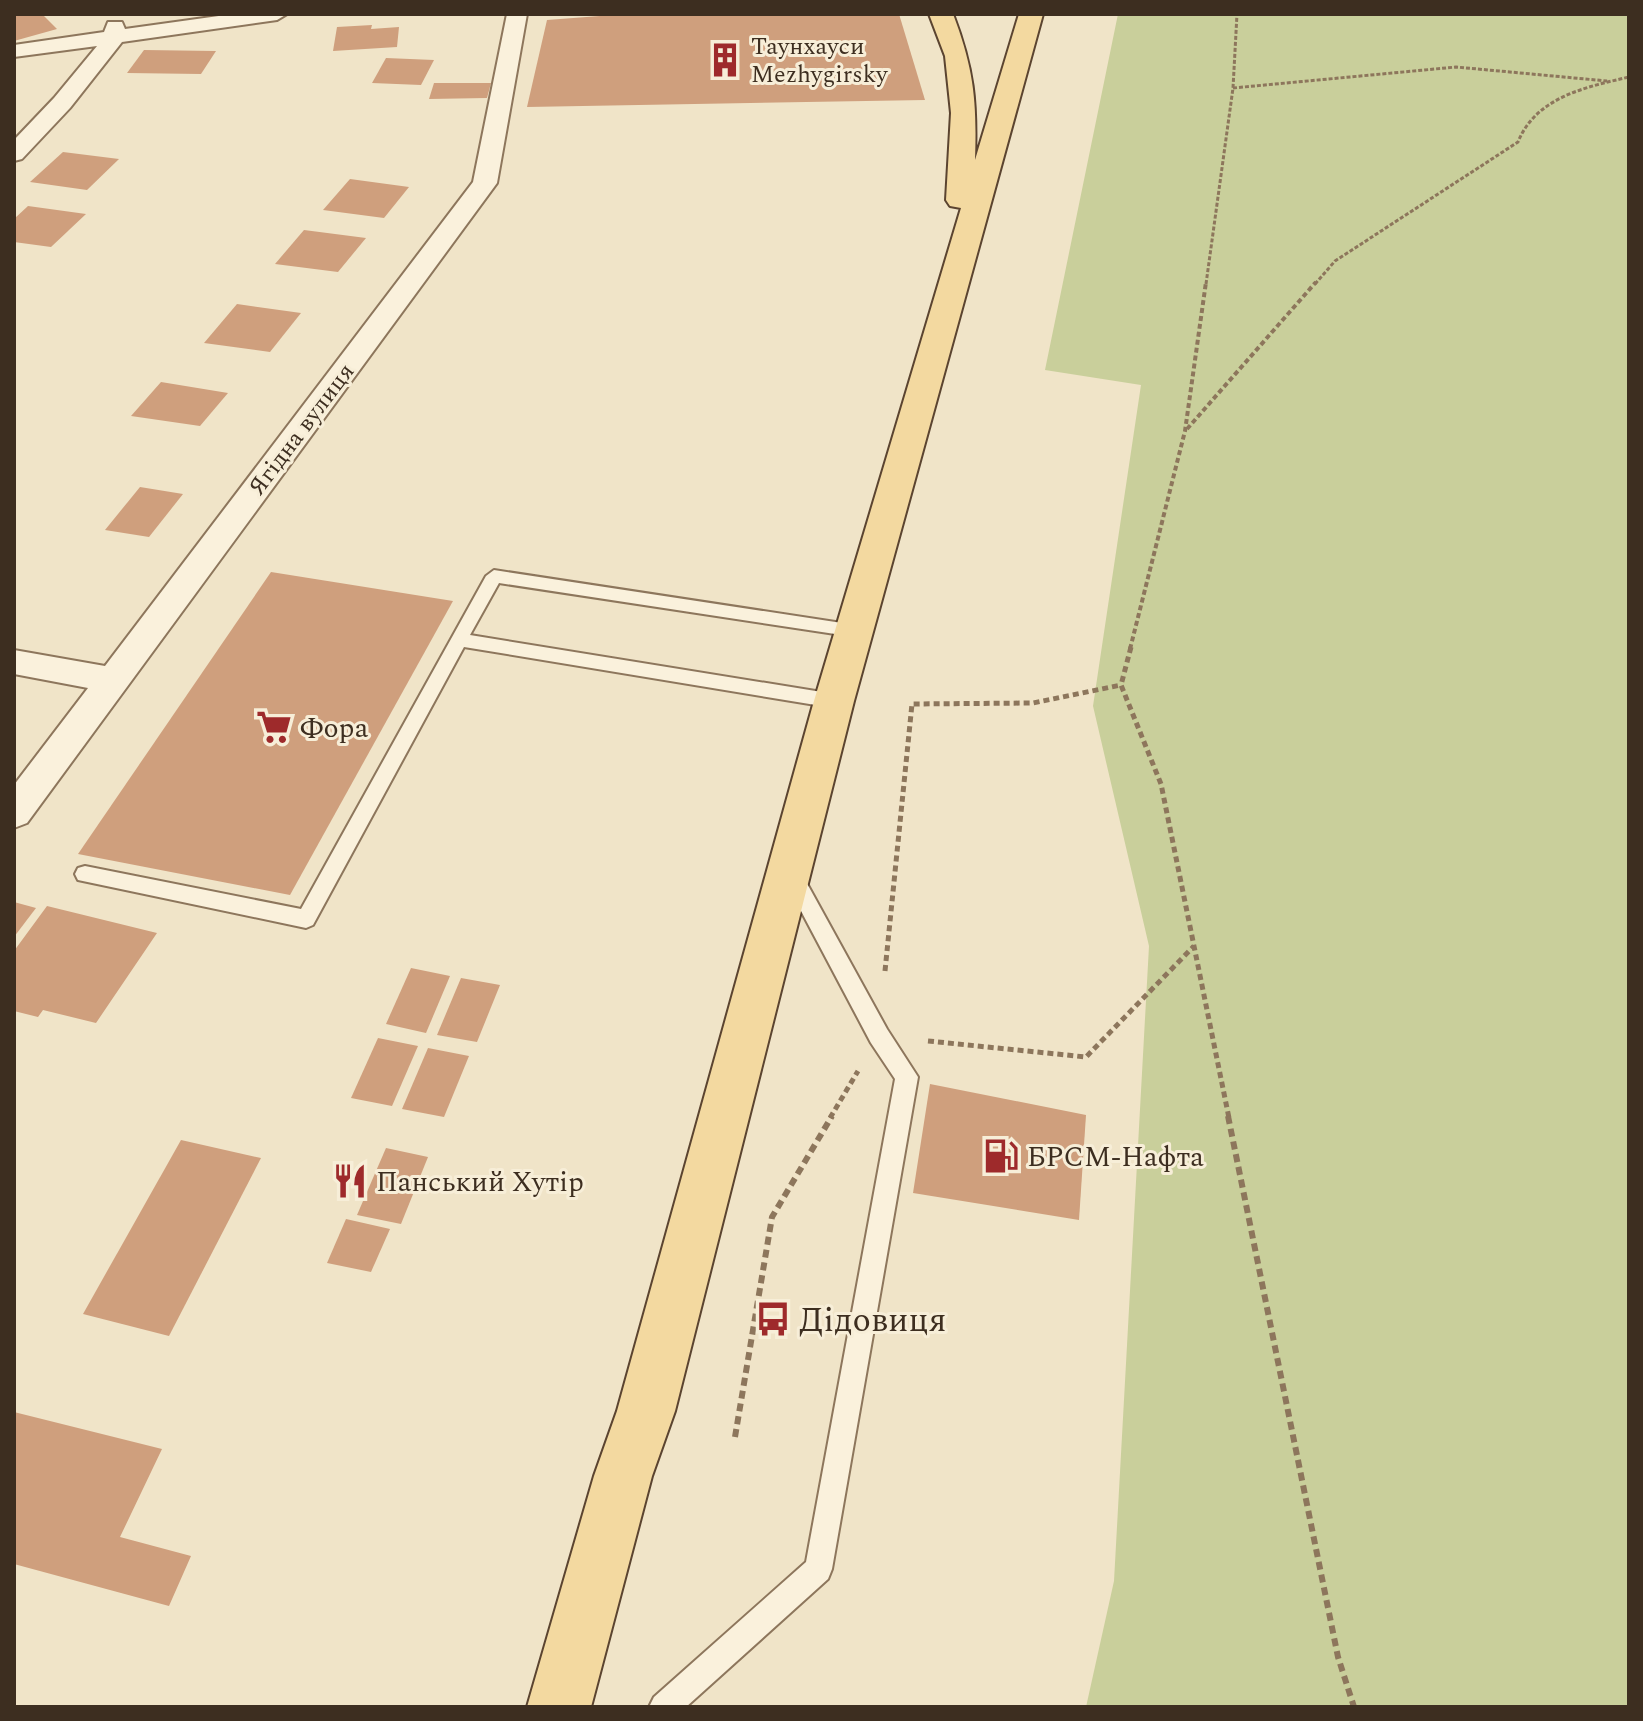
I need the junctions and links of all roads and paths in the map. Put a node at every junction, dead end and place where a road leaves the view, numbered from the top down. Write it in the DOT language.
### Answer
graph roads {
  1 [pos="117,14"];
  2 [pos="277,14"];
  3 [pos="517,14"];
  4 [pos="941,14"];
  5 [pos="1031,14"];
  6 [pos="1237,14"];
  7 [pos="114,38"];
  8 [pos="14,51"];
  9 [pos="1629,77"];
  10 [pos="1614,81"];
  11 [pos="1233,88"];
  12 [pos="14,154"];
  13 [pos="959,265"];
  14 [pos="1185,431"];
  15 [pos="855,631"];
  16 [pos="460,640"];
  17 [pos="14,662"];
  18 [pos="113,680"];
  19 [pos="834,701"];
  20 [pos="14,813"];
  21 [pos="789,869"];
  22 [pos="85,874"];
  23 [pos="1195,945"];
  24 [pos="879,1036"];
  25 [pos="559,1707"];
  26 [pos="664,1707"];
  27 [pos="1354,1707"];
  1 -- 7 [label="street"];
  2 -- 7 [label="street"];
  3 -- 18 [label="street, Ягідна вулиця"];
  4 -- 13 [label="main road"];
  5 -- 13 [label="main road"];
  6 -- 11 [label="path"];
  7 -- 8 [label="street"];
  7 -- 12 [label="street"];
  9 -- 10 [label="path"];
  10 -- 11 [label="path"];
  10 -- 14 [label="path"];
  11 -- 14 [label="path"];
  13 -- 15 [label="main road"];
  14 -- 23 [label="path"];
  15 -- 16 [label="lane"];
  15 -- 19 [label="main road"];
  16 -- 19 [label="lane"];
  16 -- 22 [label="lane"];
  17 -- 18 [label="street"];
  18 -- 20 [label="street, Ягідна вулиця"];
  19 -- 21 [label="main road"];
  21 -- 24 [label="lane"];
  21 -- 25 [label="main road"];
  23 -- 24 [label="path"];
  23 -- 27 [label="path"];
  24 -- 26 [label="lane"];
}
